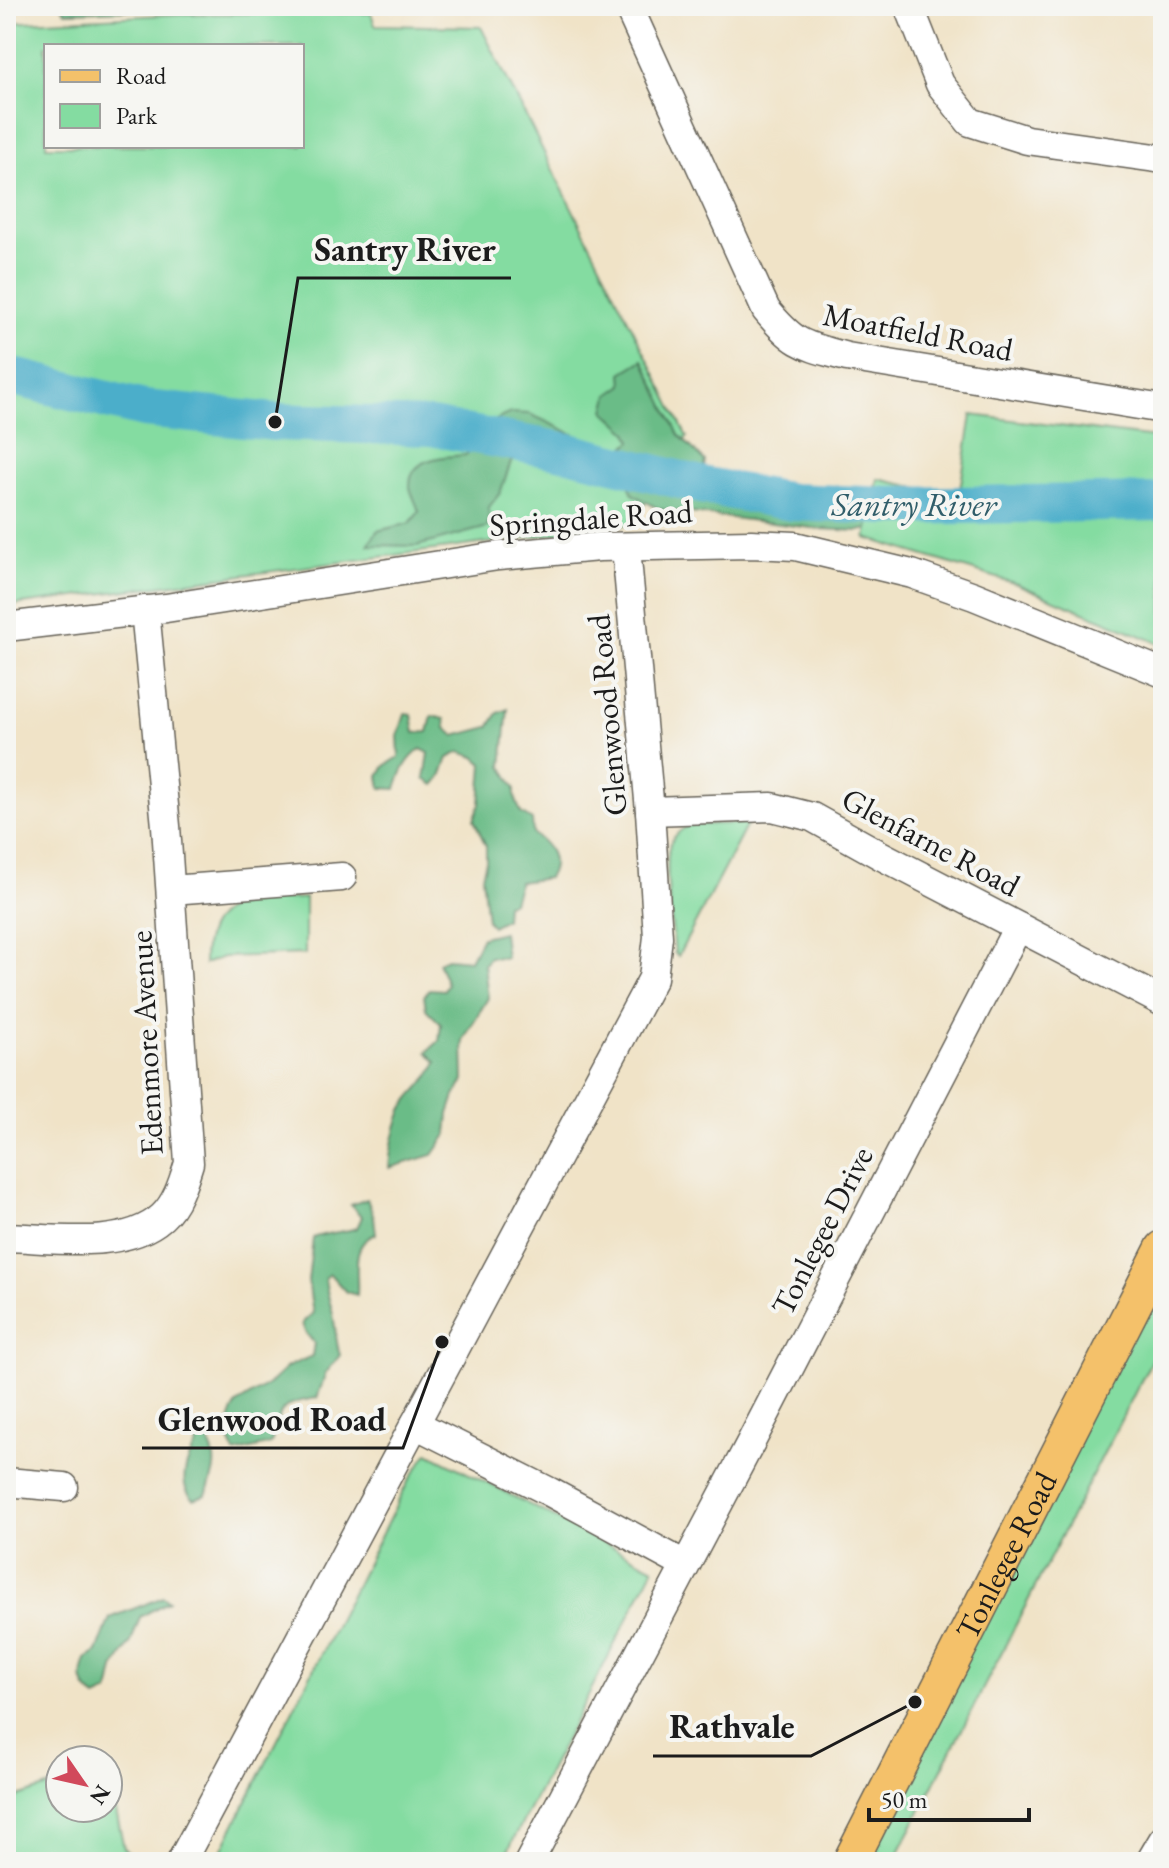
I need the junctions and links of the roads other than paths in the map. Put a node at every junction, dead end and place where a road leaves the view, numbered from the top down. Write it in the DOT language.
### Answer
graph roads {
  1 [pos="628,6"];
  2 [pos="909,6"];
  3 [pos="1163,159"];
  4 [pos="1163,409"];
  5 [pos="626,548"];
  6 [pos="145,610"];
  7 [pos="6,627"];
  8 [pos="1163,673"];
  9 [pos="650,811"];
  10 [pos="342,877"];
  11 [pos="171,890"];
  12 [pos="1018,927"];
  13 [pos="1163,1002"];
  14 [pos="6,1237"];
  15 [pos="1163,1248"];
  16 [pos="415,1424"];
  17 [pos="6,1482"];
  18 [pos="64,1487"];
  19 [pos="685,1565"];
  20 [pos="1163,1840"];
  21 [pos="181,1862"];
  22 [pos="529,1862"];
  23 [pos="850,1862"];
  24 [pos="1150,1862"];
  1 -- 4 [label="street, Moatfield Road"];
  2 -- 3 [label="street"];
  5 -- 6 [label="street, Springdale Road"];
  5 -- 8 [label="street, Springdale Road"];
  5 -- 9 [label="street, Glenwood Road"];
  6 -- 7 [label="street, Springdale Road"];
  6 -- 11 [label="street, Edenmore Avenue"];
  9 -- 12 [label="street, Glenfarne Road"];
  9 -- 16 [label="street, Glenwood Road"];
  10 -- 11 [label="street, Edenmore Avenue"];
  11 -- 14 [label="street, Edenmore Avenue"];
  12 -- 13 [label="street, Glenfarne Road"];
  12 -- 19 [label="street, Tonlegee Drive"];
  15 -- 23 [label="main road, Tonlegee Road"];
  16 -- 19 [label="street"];
  16 -- 21 [label="street, Glenwood Road"];
  17 -- 18 [label="street"];
  19 -- 22 [label="street, Tonlegee Drive"];
  20 -- 24 [label="street"];
}
